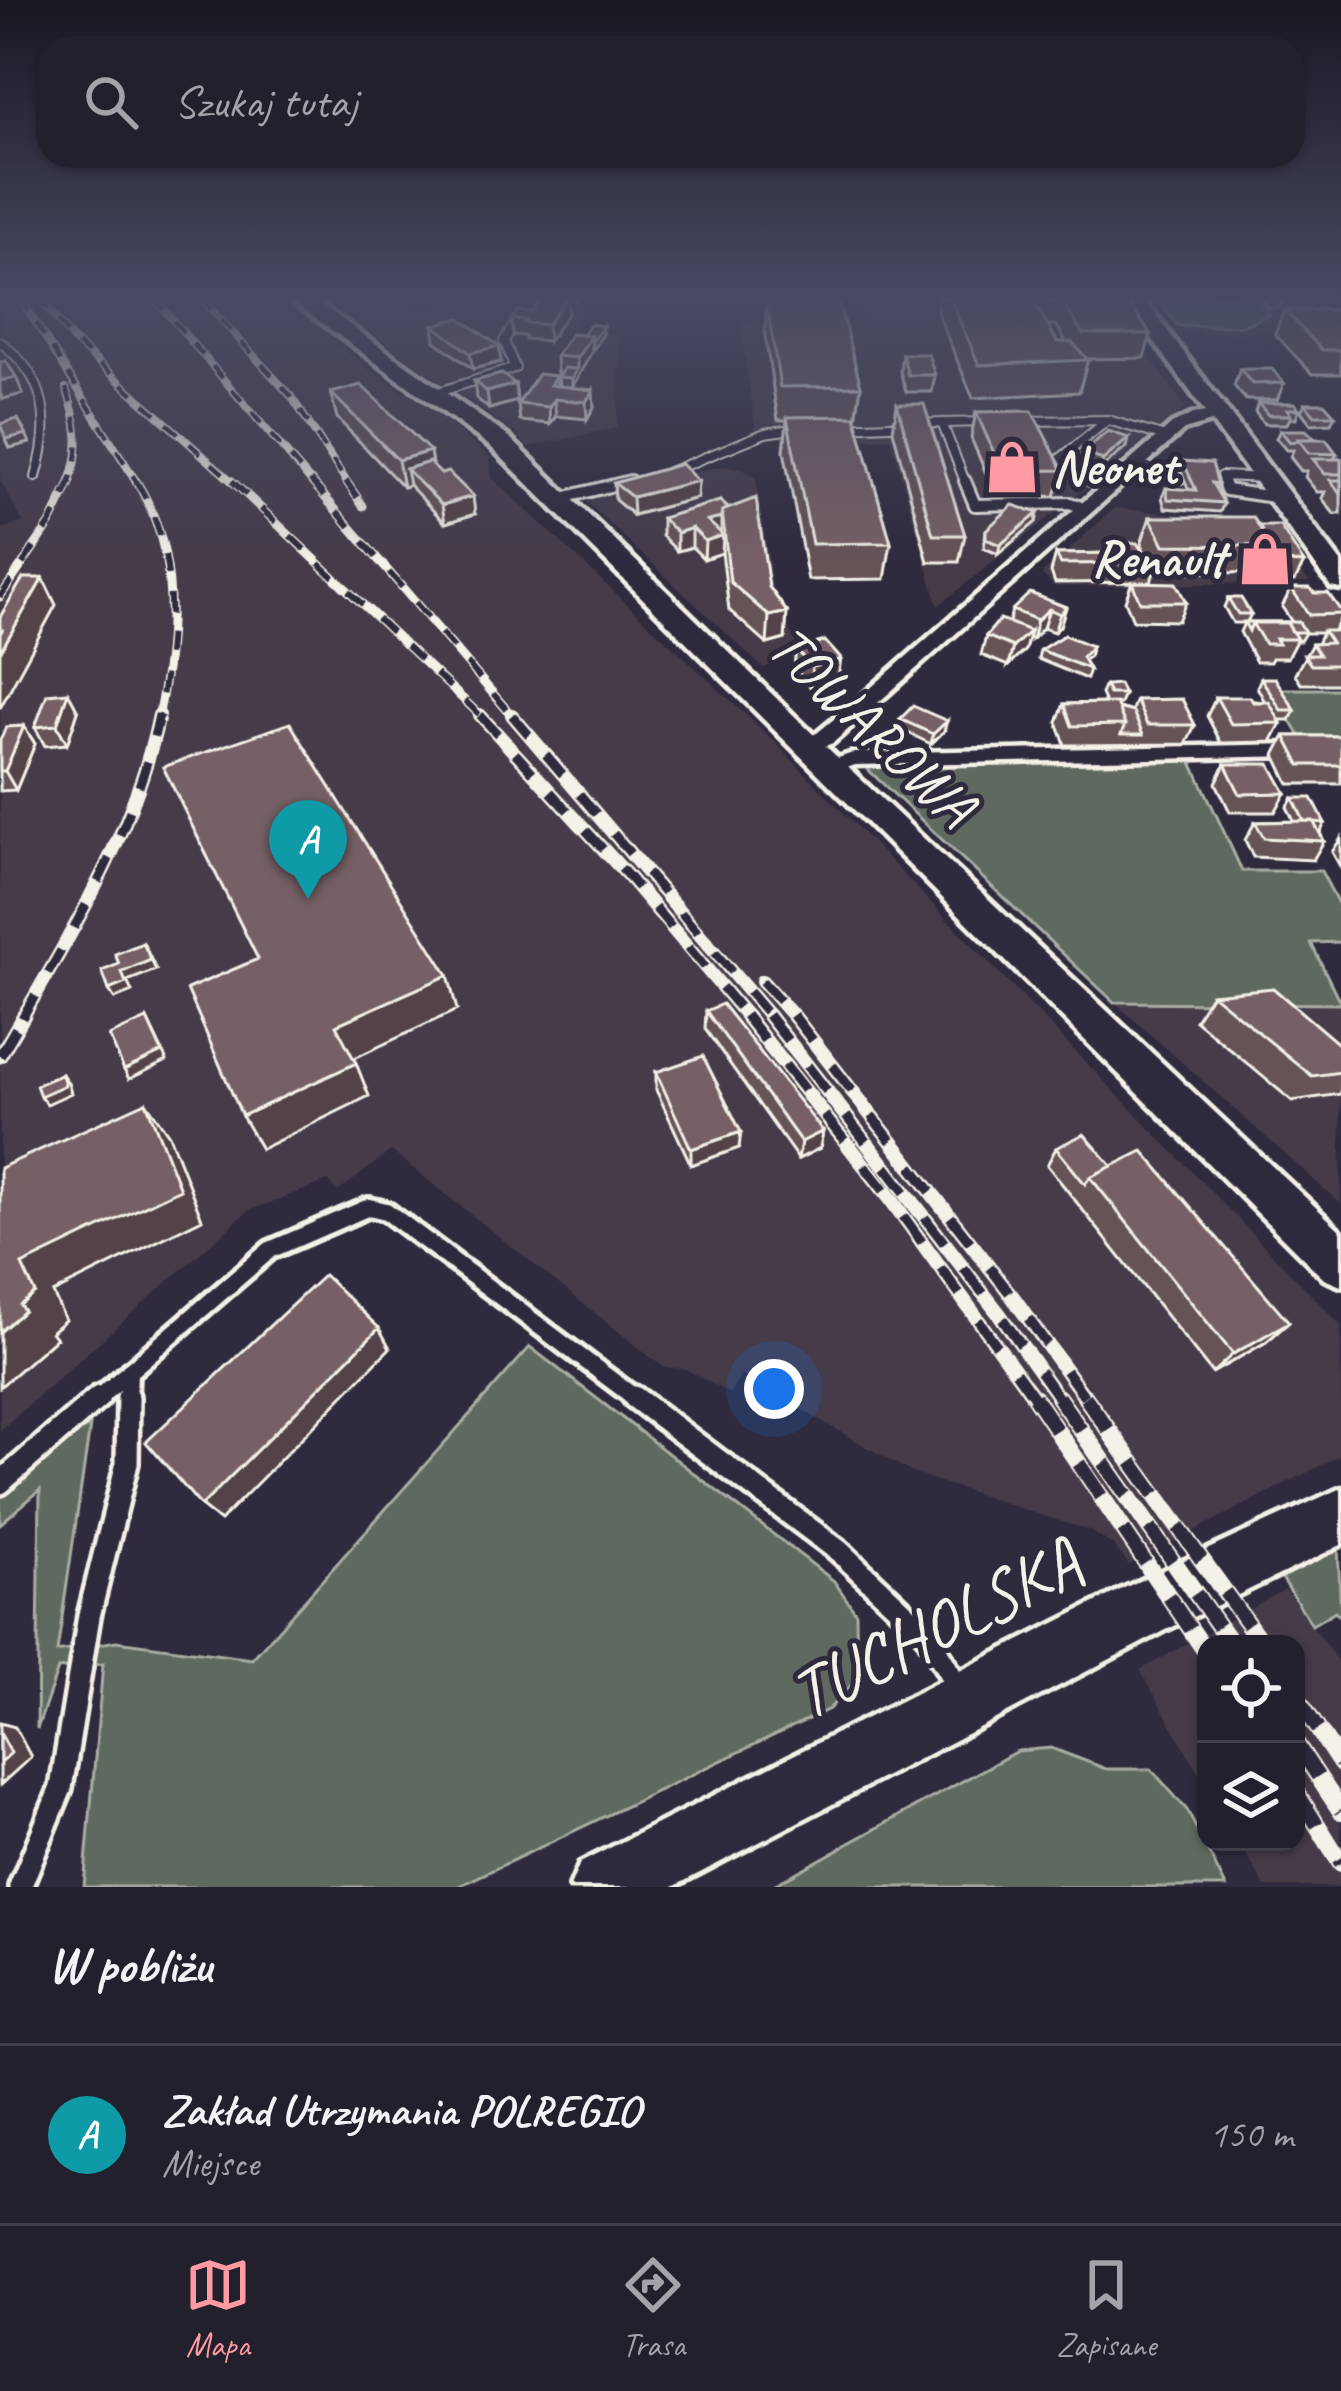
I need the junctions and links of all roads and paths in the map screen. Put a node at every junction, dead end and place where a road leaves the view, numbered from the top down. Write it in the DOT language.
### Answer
graph roads {
  1 [pos="40,386"];
  2 [pos="421,386"];
  3 [pos="457,386"];
  4 [pos="1197,386"];
  5 [pos="432,394"];
  6 [pos="1219,416"];
  7 [pos="1108,420"];
  8 [pos="942,422"];
  9 [pos="815,428"];
  10 [pos="835,428"];
  11 [pos="1166,437"];
  12 [pos="1137,463"];
  13 [pos="663,473"];
  14 [pos="36,478"];
  15 [pos="641,478"];
  16 [pos="1181,479"];
  17 [pos="1110,488"];
  18 [pos="1272,488"];
  19 [pos="558,499"];
  20 [pos="1086,509"];
  21 [pos="1341,581"];
  22 [pos="1318,749"];
  23 [pos="817,757"];
  24 [pos="1341,1264"];
  25 [pos="129,1371"];
  26 [pos="0,1483"];
  27 [pos="1341,1516"];
  28 [pos="965,1700"];
  29 [pos="20,1887"];
  30 [pos="604,1887"];
  1 -- 14 [label="lane"];
  2 -- 5 [label="street, TOWAROWA"];
  3 -- 5 [label="lane"];
  4 -- 6 [label="street"];
  5 -- 19 [label="street, TOWAROWA"];
  6 -- 11 [label="street"];
  6 -- 18 [label="street"];
  7 -- 8 [label="lane"];
  7 -- 11 [label="lane"];
  7 -- 17 [label="lane"];
  8 -- 10 [label="lane"];
  8 -- 20 [label="lane"];
  9 -- 13 [label="lane"];
  11 -- 12 [label="street"];
  12 -- 16 [label="lane"];
  12 -- 17 [label="street"];
  15 -- 19 [label="lane"];
  17 -- 20 [label="street"];
  18 -- 18 [label="lane"];
  18 -- 21 [label="street"];
  19 -- 23 [label="street, TOWAROWA"];
  20 -- 23 [label="street"];
  22 -- 23 [label="lane"];
  23 -- 24 [label="street, TOWAROWA"];
  25 -- 26 [label="lane"];
  25 -- 28 [label="lane"];
  25 -- 29 [label="lane"];
  27 -- 28 [label="street, TUCHOLSKA"];
  28 -- 30 [label="street, TUCHOLSKA"];
}
